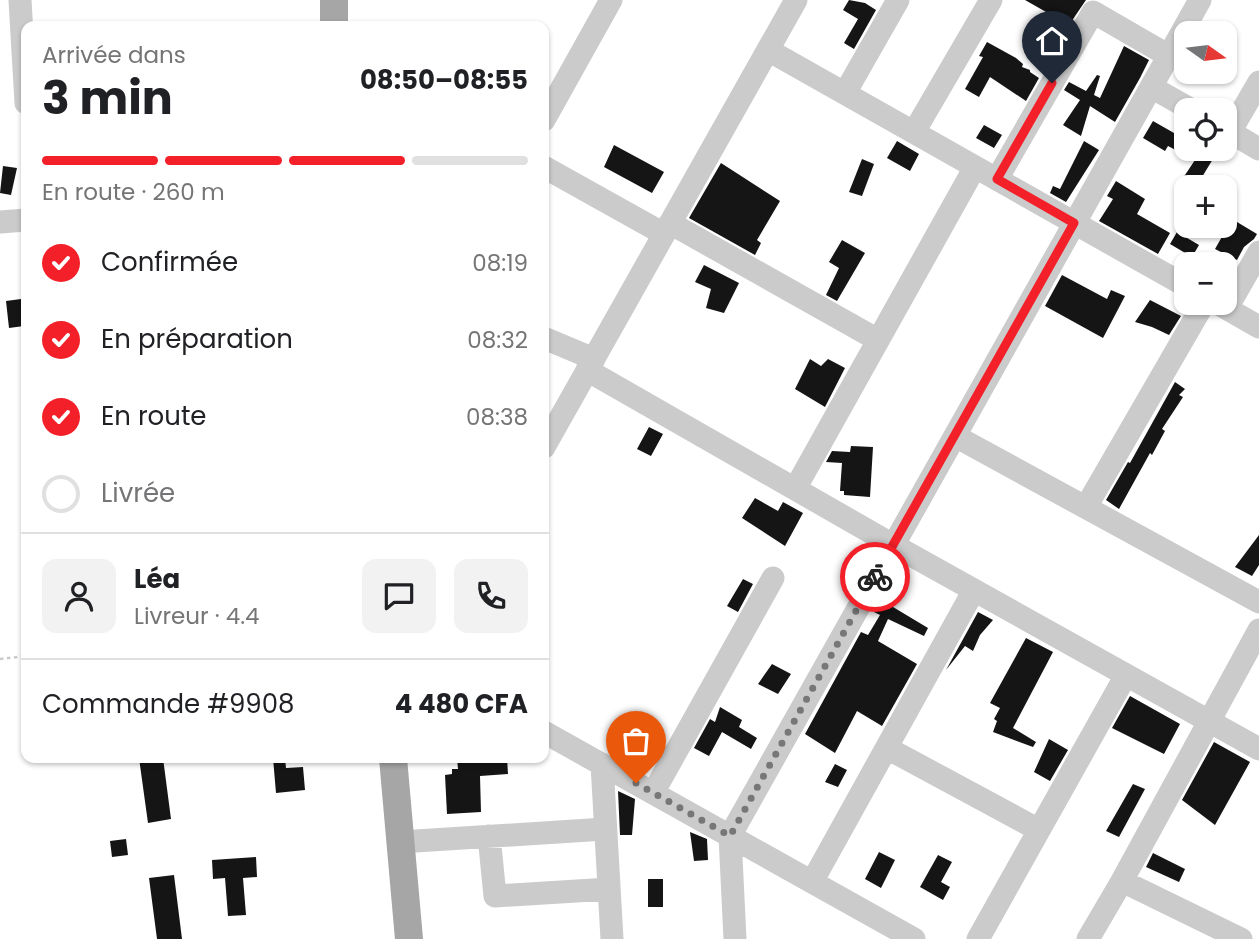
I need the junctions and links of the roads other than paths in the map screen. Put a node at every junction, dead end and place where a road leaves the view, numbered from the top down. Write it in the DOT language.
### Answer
graph roads {
  1 [pos="20,0"];
  2 [pos="334,0"];
  3 [pos="611,0"];
  4 [pos="796,0"];
  5 [pos="898,0"];
  6 [pos="991,0"];
  7 [pos="1200,0"];
  8 [pos="22,21"];
  9 [pos="334,21"];
  10 [pos="768,50"];
  11 [pos="1169,56"];
  12 [pos="1259,82"];
  13 [pos="1151,87"];
  14 [pos="845,93"];
  15 [pos="1174,100"];
  16 [pos="549,111"];
  17 [pos="1237,117"];
  18 [pos="914,132"];
  19 [pos="1237,136"];
  20 [pos="1259,149"];
  21 [pos="975,167"];
  22 [pos="549,170"];
  23 [pos="997,179"];
  24 [pos="21,220"];
  25 [pos="0,222"];
  26 [pos="1074,223"];
  27 [pos="667,229"];
  28 [pos="1259,252"];
  29 [pos="1174,279"];
  30 [pos="1237,284"];
  31 [pos="1197,315"];
  32 [pos="1237,315"];
  33 [pos="1259,327"];
  34 [pos="878,340"];
  35 [pos="549,341"];
  36 [pos="591,365"];
  37 [pos="955,436"];
  38 [pos="549,438"];
  39 [pos="795,489"];
  40 [pos="1086,507"];
  41 [pos="893,545"];
  42 [pos="773,578"];
  43 [pos="974,590"];
  44 [pos="1259,602"];
  45 [pos="1259,630"];
  46 [pos="1126,675"];
  47 [pos="1208,721"];
  48 [pos="549,735"];
  49 [pos="887,747"];
  50 [pos="1259,749"];
  51 [pos="393,763"];
  52 [pos="602,764"];
  53 [pos="653,793"];
  54 [pos="605,829"];
  55 [pos="1039,830"];
  56 [pos="489,836"];
  57 [pos="730,836"];
  58 [pos="400,842"];
  59 [pos="1122,881"];
  60 [pos="812,882"];
  61 [pos="609,889"];
  62 [pos="1233,937"];
  63 [pos="409,939"];
  64 [pos="612,939"];
  65 [pos="735,939"];
  66 [pos="914,939"];
  67 [pos="978,939"];
  68 [pos="1088,939"];
  1 -- 8 [label="street"];
  2 -- 9 [label="main road"];
  3 -- 16 [label="street"];
  4 -- 10 [label="street"];
  5 -- 14 [label="street"];
  6 -- 18 [label="street"];
  7 -- 11 [label="street"];
  10 -- 14 [label="street"];
  10 -- 27 [label="street"];
  11 -- 13 [label="street"];
  11 -- 23 [label="street"];
  12 -- 17 [label="street"];
  13 -- 15 [label="street"];
  13 -- 26 [label="street"];
  14 -- 18 [label="street"];
  18 -- 21 [label="street"];
  19 -- 20 [label="street"];
  21 -- 23 [label="street"];
  21 -- 34 [label="street"];
  22 -- 27 [label="street"];
  23 -- 26 [label="street"];
  24 -- 25 [label="street"];
  26 -- 29 [label="street"];
  26 -- 37 [label="street"];
  27 -- 34 [label="street"];
  27 -- 36 [label="street"];
  28 -- 30 [label="street"];
  31 -- 40 [label="street"];
  32 -- 33 [label="street"];
  34 -- 39 [label="street"];
  35 -- 36 [label="street"];
  36 -- 38 [label="street"];
  36 -- 39 [label="street"];
  37 -- 40 [label="street"];
  37 -- 41 [label="street"];
  39 -- 41 [label="street"];
  40 -- 44 [label="street"];
  41 -- 43 [label="street"];
  41 -- 57 [label="street"];
  42 -- 53 [label="street"];
  43 -- 46 [label="street"];
  43 -- 49 [label="street"];
  45 -- 47 [label="street"];
  46 -- 47 [label="street"];
  46 -- 55 [label="street"];
  47 -- 50 [label="street"];
  47 -- 59 [label="street"];
  48 -- 52 [label="street"];
  49 -- 55 [label="street"];
  49 -- 60 [label="street"];
  51 -- 58 [label="main road"];
  52 -- 53 [label="street"];
  52 -- 54 [label="street"];
  53 -- 57 [label="street"];
  54 -- 56 [label="street"];
  54 -- 61 [label="street"];
  55 -- 67 [label="street"];
  56 -- 58 [label="street"];
  56 -- 61 [label="street"];
  57 -- 60 [label="street"];
  57 -- 65 [label="street"];
  58 -- 63 [label="main road"];
  59 -- 62 [label="street"];
  59 -- 68 [label="street"];
  60 -- 66 [label="street"];
  61 -- 64 [label="street"];
}
